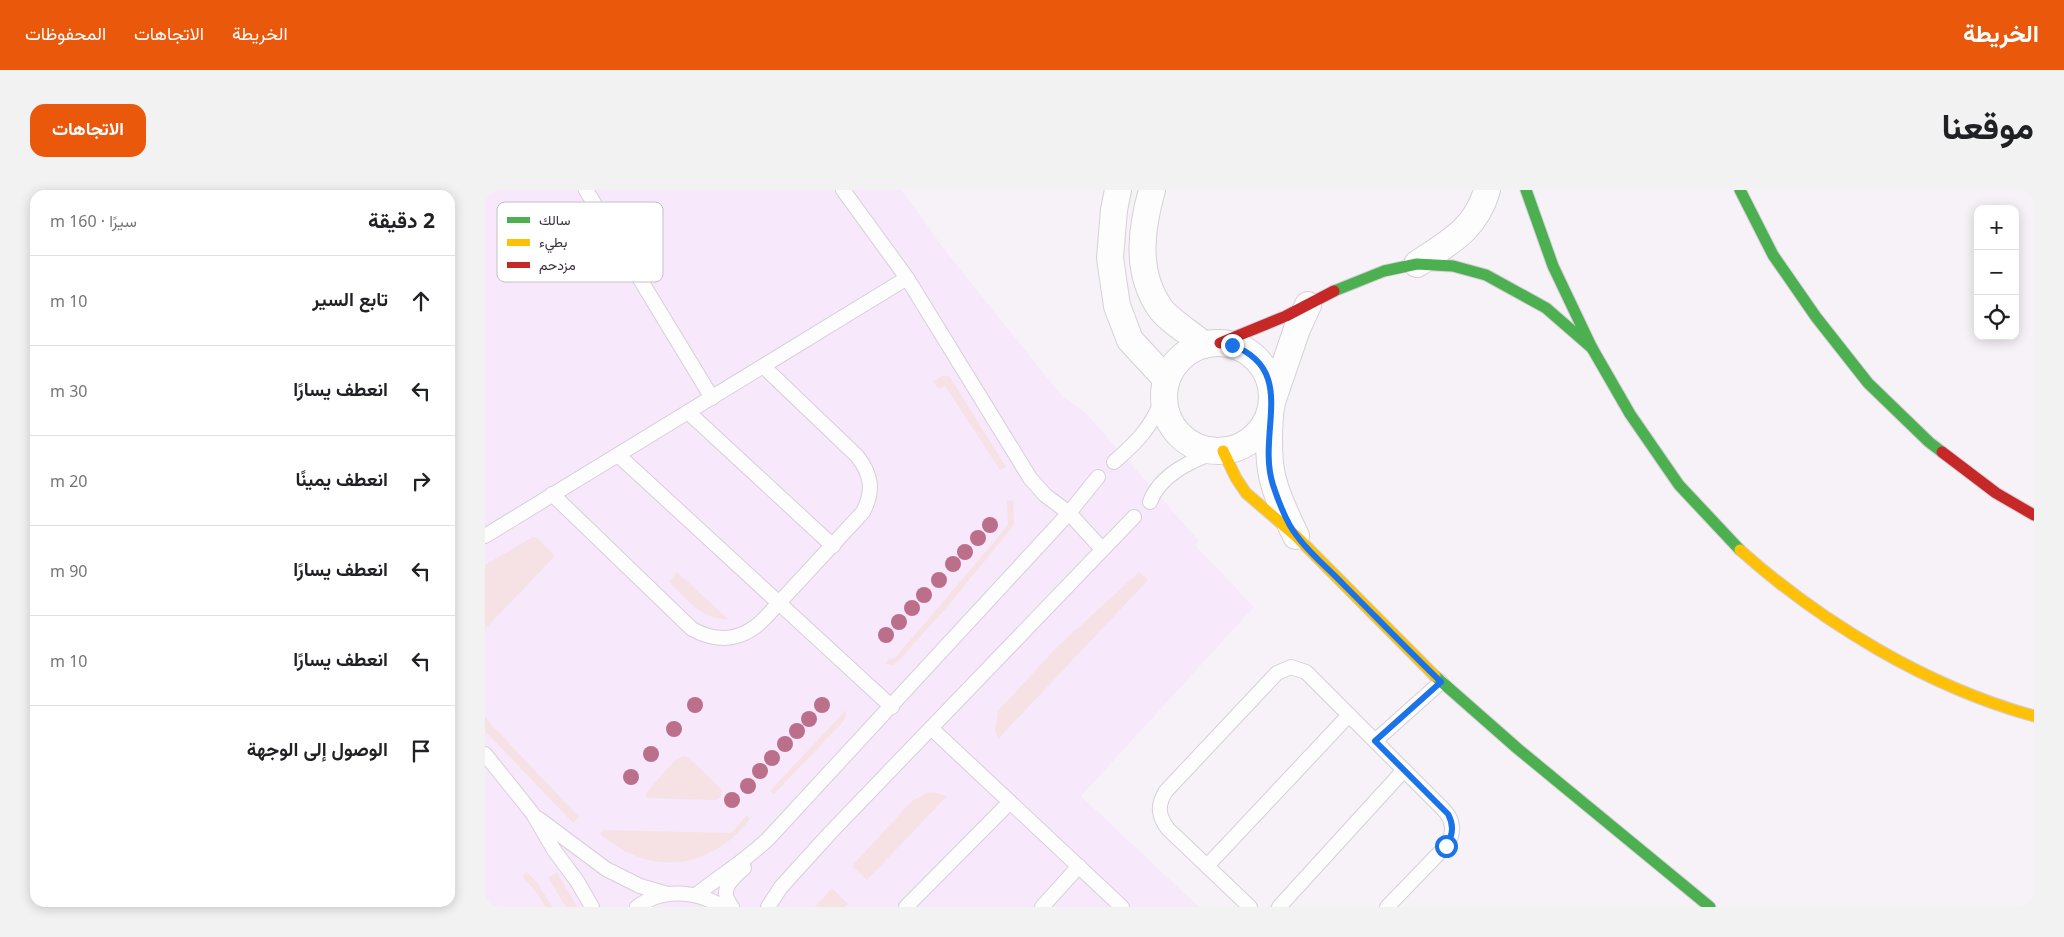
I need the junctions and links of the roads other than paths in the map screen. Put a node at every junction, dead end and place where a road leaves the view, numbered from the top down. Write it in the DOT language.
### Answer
graph roads {
  1 [pos="586,190"];
  2 [pos="843,190"];
  3 [pos="1118,190"];
  4 [pos="1152,190"];
  5 [pos="1487,190"];
  6 [pos="1526,190"];
  7 [pos="1740,190"];
  8 [pos="593,202"];
  9 [pos="1417,264"];
  10 [pos="907,278"];
  11 [pos="641,282"];
  12 [pos="1308,305"];
  13 [pos="1212,344"];
  14 [pos="1591,348"];
  15 [pos="764,367"];
  16 [pos="1165,389"];
  17 [pos="711,398"];
  18 [pos="1271,407"];
  19 [pos="688,412"];
  20 [pos="1220,452"];
  21 [pos="618,455"];
  22 [pos="1114,462"];
  23 [pos="1098,477"];
  24 [pos="552,494"];
  25 [pos="1150,502"];
  26 [pos="1069,513"];
  27 [pos="2034,515"];
  28 [pos="1134,517"];
  29 [pos="485,536"];
  30 [pos="1296,536"];
  31 [pos="833,546"];
  32 [pos="1101,549"];
  33 [pos="777,603"];
  34 [pos="1441,682"];
  35 [pos="892,706"];
  36 [pos="1349,715"];
  37 [pos="2034,716"];
  38 [pos="931,728"];
  39 [pos="1375,741"];
  40 [pos="485,754"];
  41 [pos="1404,770"];
  42 [pos="1010,802"];
  43 [pos="533,814"];
  44 [pos="750,856"];
  45 [pos="1079,866"];
  46 [pos="1207,866"];
  47 [pos="668,894"];
  48 [pos="696,894"];
  49 [pos="592,907"];
  50 [pos="637,907"];
  51 [pos="723,907"];
  52 [pos="732,907"];
  53 [pos="768,907"];
  54 [pos="906,907"];
  55 [pos="1042,907"];
  56 [pos="1122,907"];
  57 [pos="1250,907"];
  58 [pos="1279,907"];
  59 [pos="1387,907"];
  60 [pos="1711,907"];
  1 -- 8 [label="lane"];
  2 -- 10 [label="lane"];
  3 -- 16 [label="street"];
  4 -- 13 [label="street"];
  5 -- 9 [label="street"];
  6 -- 14 [label="main road"];
  7 -- 27 [label="main road"];
  9 -- 12 [label="main road"];
  9 -- 14 [label="main road"];
  10 -- 15 [label="lane"];
  10 -- 26 [label="lane"];
  11 -- 17 [label="lane"];
  12 -- 13 [label="main road"];
  12 -- 18 [label="street"];
  13 -- 16 [label="street"];
  13 -- 18 [label="street"];
  14 -- 37 [label="main road"];
  15 -- 17 [label="lane"];
  15 -- 31 [label="lane"];
  16 -- 20 [label="street"];
  16 -- 22 [label="lane"];
  17 -- 19 [label="lane"];
  18 -- 20 [label="street"];
  18 -- 30 [label="street"];
  19 -- 21 [label="lane"];
  19 -- 31 [label="lane"];
  20 -- 25 [label="lane"];
  20 -- 30 [label="main road"];
  21 -- 24 [label="lane"];
  21 -- 33 [label="lane"];
  23 -- 26 [label="lane"];
  24 -- 29 [label="lane"];
  24 -- 33 [label="lane"];
  26 -- 32 [label="lane"];
  26 -- 35 [label="lane"];
  28 -- 32 [label="lane"];
  30 -- 34 [label="main road"];
  31 -- 33 [label="lane"];
  32 -- 38 [label="lane"];
  33 -- 35 [label="lane"];
  34 -- 39 [label="lane"];
  34 -- 60 [label="main road"];
  35 -- 44 [label="lane"];
  36 -- 39 [label="lane"];
  36 -- 46 [label="lane"];
  36 -- 46 [label="lane"];
  38 -- 42 [label="lane"];
  38 -- 53 [label="lane"];
  39 -- 41 [label="lane"];
  40 -- 43 [label="lane"];
  41 -- 58 [label="lane"];
  41 -- 59 [label="lane"];
  42 -- 45 [label="lane"];
  42 -- 54 [label="lane"];
  43 -- 47 [label="lane"];
  43 -- 49 [label="lane"];
  44 -- 48 [label="lane"];
  44 -- 52 [label="lane"];
  45 -- 55 [label="lane"];
  45 -- 56 [label="lane"];
  46 -- 57 [label="lane"];
  47 -- 48 [label="lane"];
  47 -- 50 [label="lane"];
  48 -- 51 [label="lane"];
}
